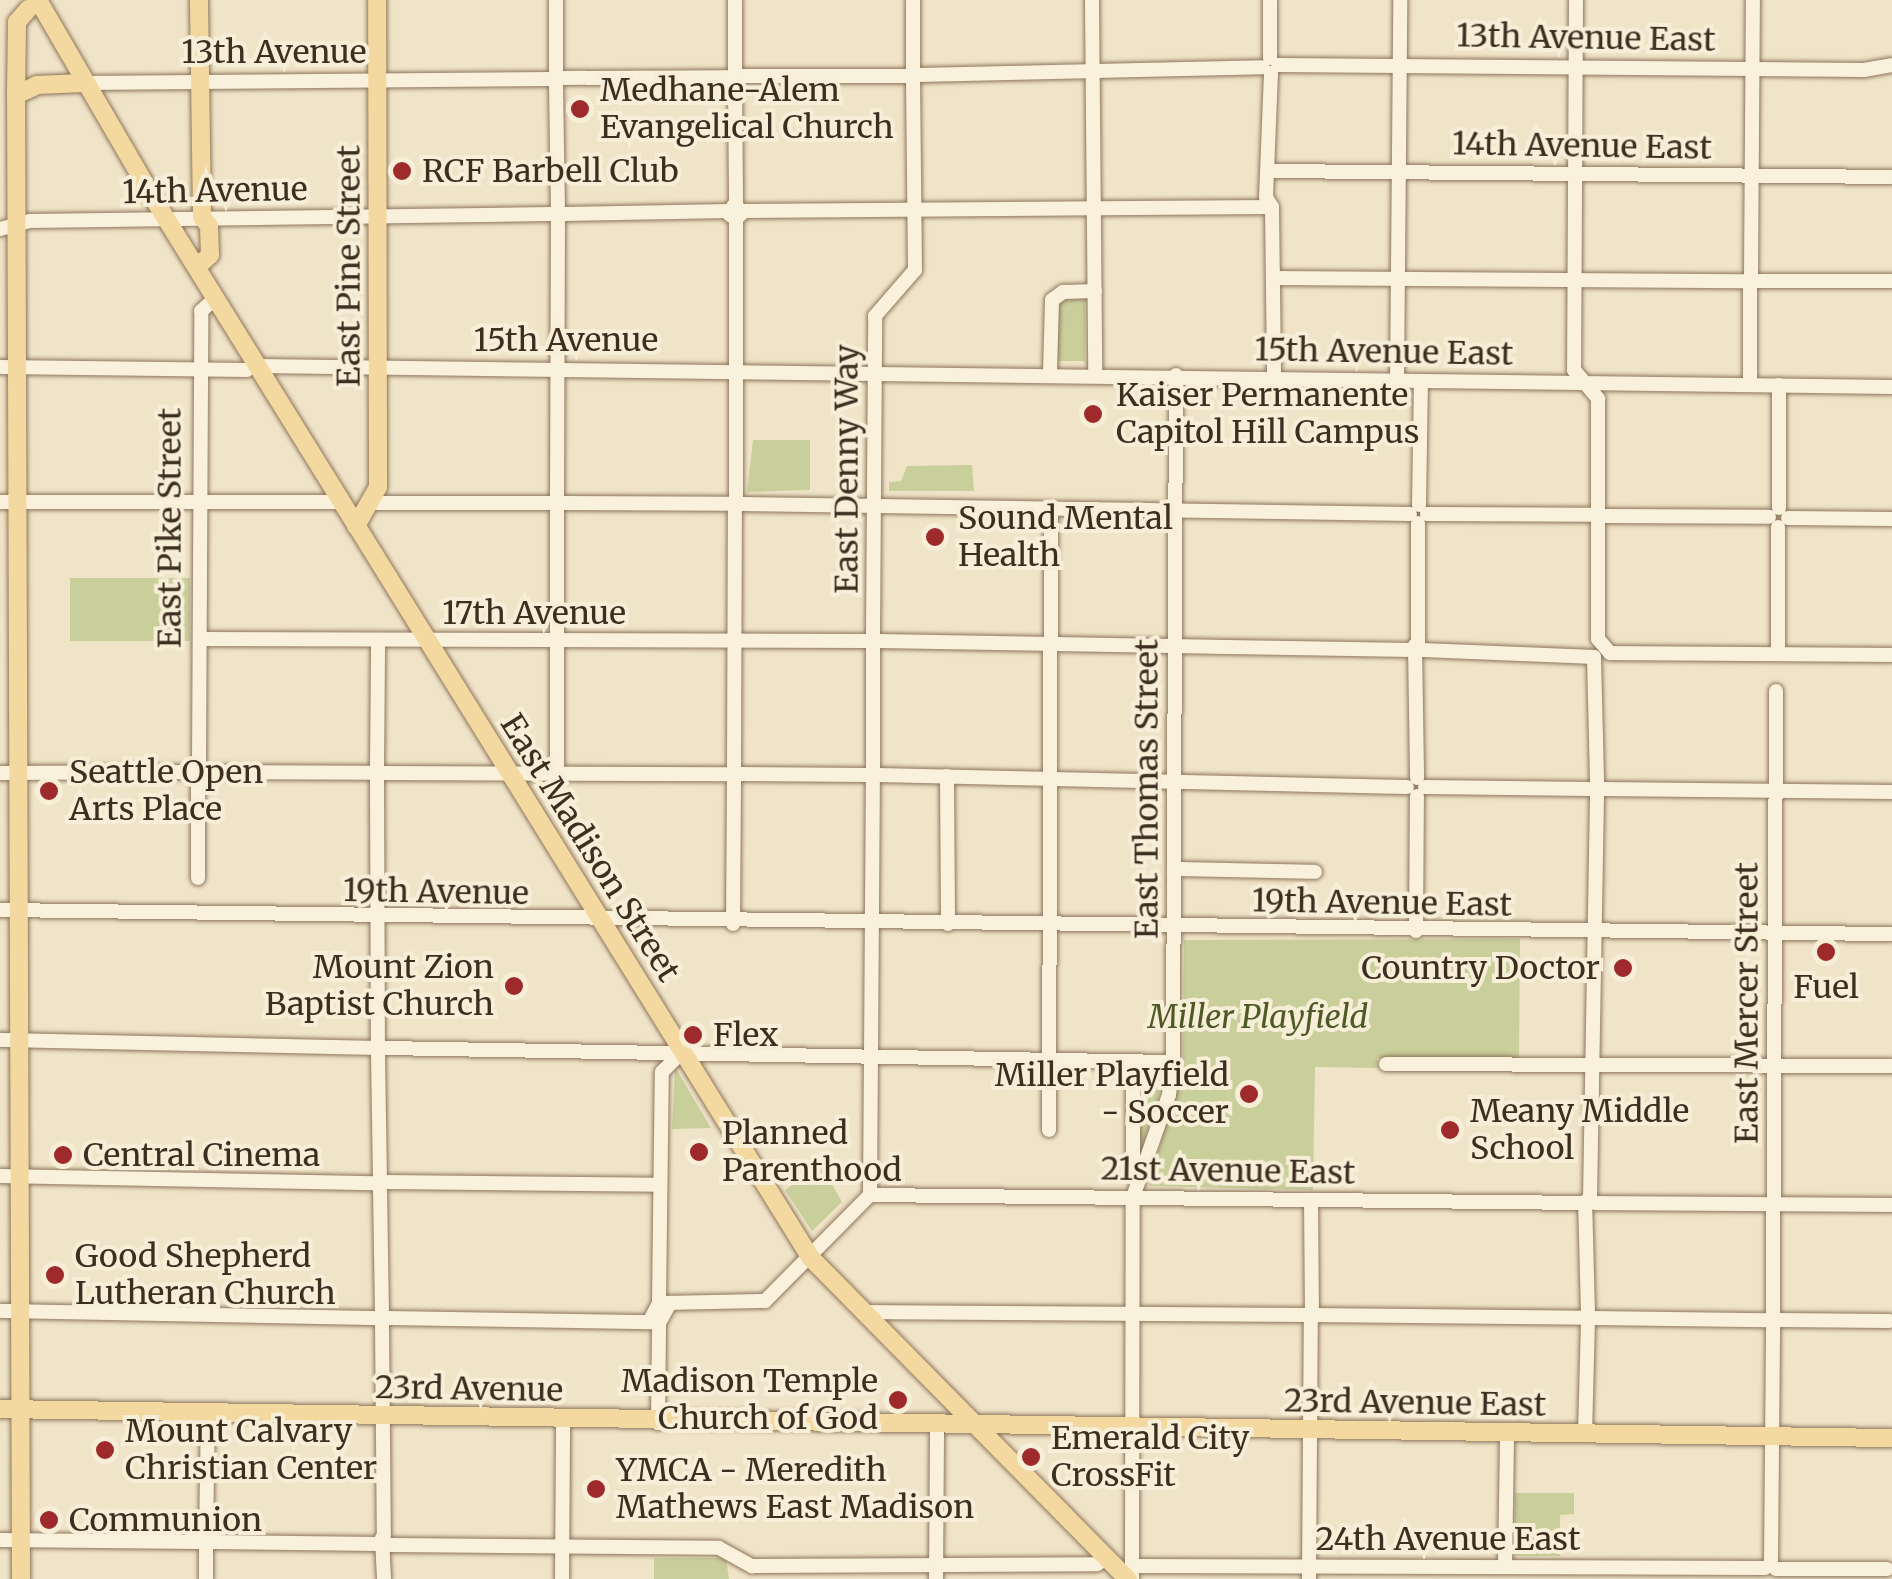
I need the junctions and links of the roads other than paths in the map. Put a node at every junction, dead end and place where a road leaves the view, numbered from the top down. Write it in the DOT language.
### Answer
graph roads {
  1 [pos="199,0"];
  2 [pos="378,0"];
  3 [pos="556,0"];
  4 [pos="735,0"];
  5 [pos="913,0"];
  6 [pos="1092,0"];
  7 [pos="1270,0"];
  8 [pos="1400,0"];
  9 [pos="1576,0"];
  10 [pos="1752,0"];
  11 [pos="30,3"];
  12 [pos="1400,63"];
  13 [pos="1575,65"];
  14 [pos="1892,65"];
  15 [pos="1270,66"];
  16 [pos="1752,68"];
  17 [pos="1092,74"];
  18 [pos="735,76"];
  19 [pos="913,76"];
  20 [pos="556,78"];
  21 [pos="200,82"];
  22 [pos="378,82"];
  23 [pos="83,84"];
  24 [pos="8,96"];
  25 [pos="1400,171"];
  26 [pos="1272,172"];
  27 [pos="1574,173"];
  28 [pos="1752,176"];
  29 [pos="1892,177"];
  30 [pos="1272,207"];
  31 [pos="1094,209"];
  32 [pos="915,210"];
  33 [pos="736,211"];
  34 [pos="558,213"];
  35 [pos="379,216"];
  36 [pos="166,218"];
  37 [pos="202,218"];
  38 [pos="8,228"];
  39 [pos="197,268"];
  40 [pos="1273,278"];
  41 [pos="1575,279"];
  42 [pos="1398,280"];
  43 [pos="1750,281"];
  44 [pos="1892,281"];
  45 [pos="1095,291"];
  46 [pos="216,298"];
  47 [pos="557,366"];
  48 [pos="9,367"];
  49 [pos="379,367"];
  50 [pos="253,368"];
  51 [pos="736,368"];
  52 [pos="202,370"];
  53 [pos="874,370"];
  54 [pos="1050,372"];
  55 [pos="1095,372"];
  56 [pos="1176,375"];
  57 [pos="1274,378"];
  58 [pos="1397,381"];
  59 [pos="1421,382"];
  60 [pos="1586,383"];
  61 [pos="1750,385"];
  62 [pos="1779,385"];
  63 [pos="1892,387"];
  64 [pos="8,502"];
  65 [pos="200,502"];
  66 [pos="341,502"];
  67 [pos="557,503"];
  68 [pos="372,504"];
  69 [pos="735,504"];
  70 [pos="874,506"];
  71 [pos="1051,510"];
  72 [pos="1176,511"];
  73 [pos="1419,514"];
  74 [pos="1598,515"];
  75 [pos="1779,517"];
  76 [pos="1892,519"];
  77 [pos="356,526"];
  78 [pos="8,638"];
  79 [pos="200,639"];
  80 [pos="378,640"];
  81 [pos="426,640"];
  82 [pos="873,641"];
  83 [pos="557,642"];
  84 [pos="735,642"];
  85 [pos="1051,644"];
  86 [pos="1175,648"];
  87 [pos="1418,650"];
  88 [pos="1598,652"];
  89 [pos="1778,654"];
  90 [pos="1892,655"];
  91 [pos="1776,691"];
  92 [pos="8,772"];
  93 [pos="199,772"];
  94 [pos="377,773"];
  95 [pos="508,773"];
  96 [pos="557,774"];
  97 [pos="734,774"];
  98 [pos="872,775"];
  99 [pos="947,776"];
  100 [pos="1050,780"];
  101 [pos="1175,784"];
  102 [pos="1417,787"];
  103 [pos="1597,789"];
  104 [pos="1776,791"];
  105 [pos="1892,792"];
  106 [pos="1174,869"];
  107 [pos="1315,872"];
  108 [pos="198,878"];
  109 [pos="8,910"];
  110 [pos="377,918"];
  111 [pos="602,922"];
  112 [pos="871,923"];
  113 [pos="733,924"];
  114 [pos="948,924"];
  115 [pos="1049,925"];
  116 [pos="1173,928"];
  117 [pos="1416,931"];
  118 [pos="1594,933"];
  119 [pos="1776,934"];
  120 [pos="1892,934"];
  121 [pos="9,1040"];
  122 [pos="378,1048"];
  123 [pos="668,1057"];
  124 [pos="871,1058"];
  125 [pos="1050,1060"];
  126 [pos="1133,1061"];
  127 [pos="1173,1062"];
  128 [pos="1386,1064"];
  129 [pos="1892,1066"];
  130 [pos="1590,1067"];
  131 [pos="1774,1069"];
  132 [pos="660,1086"];
  133 [pos="1049,1130"];
  134 [pos="1141,1174"];
  135 [pos="9,1176"];
  136 [pos="380,1182"];
  137 [pos="660,1185"];
  138 [pos="870,1195"];
  139 [pos="1133,1196"];
  140 [pos="1892,1196"];
  141 [pos="1311,1200"];
  142 [pos="1590,1203"];
  143 [pos="1892,1205"];
  144 [pos="1774,1206"];
  145 [pos="810,1258"];
  146 [pos="665,1303"];
  147 [pos="9,1311"];
  148 [pos="862,1312"];
  149 [pos="1133,1315"];
  150 [pos="1311,1315"];
  151 [pos="382,1318"];
  152 [pos="1587,1318"];
  153 [pos="1891,1319"];
  154 [pos="1772,1320"];
  155 [pos="654,1322"];
  156 [pos="936,1388"];
  157 [pos="0,1410"];
  158 [pos="20,1410"];
  159 [pos="208,1412"];
  160 [pos="382,1417"];
  161 [pos="563,1420"];
  162 [pos="658,1423"];
  163 [pos="930,1425"];
  164 [pos="975,1426"];
  165 [pos="1133,1428"];
  166 [pos="1310,1431"];
  167 [pos="1507,1434"];
  168 [pos="1584,1435"];
  169 [pos="1772,1437"];
  170 [pos="1892,1438"];
  171 [pos="0,1540"];
  172 [pos="20,1540"];
  173 [pos="205,1542"];
  174 [pos="384,1544"];
  175 [pos="563,1545"];
  176 [pos="1107,1558"];
  177 [pos="743,1561"];
  178 [pos="1505,1566"];
  179 [pos="1890,1569"];
  180 [pos="1771,1570"];
  181 [pos="936,1572"];
  182 [pos="1309,1572"];
  183 [pos="1130,1575"];
  184 [pos="20,1579"];
  185 [pos="206,1579"];
  186 [pos="384,1579"];
  187 [pos="562,1579"];
  188 [pos="742,1579"];
  1 -- 21 [label="main road"];
  2 -- 22 [label="main road, East Pine Street"];
  3 -- 20 [label="street"];
  4 -- 18 [label="street"];
  5 -- 19 [label="street, East Denny Way"];
  6 -- 17 [label="street"];
  7 -- 15 [label="street"];
  8 -- 12 [label="street"];
  9 -- 13 [label="street"];
  10 -- 16 [label="street"];
  11 -- 23 [label="main road, East Madison Street"];
  11 -- 24 [label="main road"];
  12 -- 13 [label="street, 13th Avenue East"];
  12 -- 15 [label="street, 13th Avenue East"];
  12 -- 25 [label="street"];
  13 -- 16 [label="street, 13th Avenue East"];
  13 -- 27 [label="street"];
  14 -- 16 [label="street, 13th Avenue East"];
  15 -- 17 [label="street, 13th Avenue East"];
  15 -- 26 [label="street"];
  16 -- 28 [label="street"];
  17 -- 19 [label="street, 13th Avenue East"];
  17 -- 31 [label="street"];
  18 -- 19 [label="street, 13th Avenue"];
  18 -- 20 [label="street, 13th Avenue"];
  18 -- 33 [label="street"];
  19 -- 32 [label="street, East Denny Way"];
  20 -- 22 [label="street, 13th Avenue"];
  20 -- 34 [label="street"];
  21 -- 22 [label="street, 13th Avenue"];
  21 -- 23 [label="street, 13th Avenue"];
  21 -- 37 [label="main road"];
  22 -- 35 [label="main road, East Pine Street"];
  23 -- 24 [label="main road, 13th Avenue"];
  23 -- 36 [label="main road, East Madison Street"];
  24 -- 38 [label="main road"];
  25 -- 26 [label="street, 14th Avenue East"];
  25 -- 27 [label="street, 14th Avenue East"];
  25 -- 42 [label="street"];
  26 -- 30 [label="street"];
  27 -- 28 [label="street, 14th Avenue East"];
  27 -- 41 [label="street"];
  28 -- 29 [label="street, 14th Avenue East"];
  28 -- 43 [label="street"];
  30 -- 31 [label="street"];
  30 -- 40 [label="street"];
  31 -- 32 [label="street"];
  31 -- 45 [label="street"];
  32 -- 33 [label="street, 14th Avenue"];
  32 -- 53 [label="street, East Denny Way"];
  33 -- 34 [label="street, 14th Avenue"];
  33 -- 51 [label="street"];
  34 -- 35 [label="street, 14th Avenue"];
  34 -- 47 [label="street"];
  35 -- 37 [label="street, 14th Avenue"];
  35 -- 49 [label="main road, East Pine Street"];
  36 -- 37 [label="street, 14th Avenue"];
  36 -- 38 [label="street, 14th Avenue"];
  36 -- 39 [label="main road, East Madison Street"];
  37 -- 39 [label="main road"];
  38 -- 48 [label="main road"];
  39 -- 46 [label="main road, East Madison Street"];
  40 -- 42 [label="street"];
  40 -- 57 [label="street"];
  41 -- 42 [label="street"];
  41 -- 43 [label="street"];
  41 -- 60 [label="street"];
  42 -- 58 [label="street"];
  43 -- 44 [label="street"];
  43 -- 61 [label="street"];
  45 -- 54 [label="street"];
  45 -- 55 [label="street"];
  46 -- 50 [label="main road, East Madison Street"];
  46 -- 52 [label="street, East Pike Street"];
  47 -- 49 [label="street, 15th Avenue"];
  47 -- 51 [label="street, 15th Avenue"];
  47 -- 67 [label="street"];
  48 -- 52 [label="street, 15th Avenue"];
  48 -- 64 [label="main road"];
  49 -- 50 [label="street, 15th Avenue"];
  49 -- 68 [label="main road, East Pine Street"];
  50 -- 52 [label="street, 15th Avenue"];
  50 -- 66 [label="main road, East Madison Street"];
  51 -- 53 [label="street, 15th Avenue"];
  51 -- 69 [label="street"];
  52 -- 65 [label="street, East Pike Street"];
  53 -- 54 [label="street, 15th Avenue East"];
  53 -- 70 [label="street, East Denny Way"];
  54 -- 55 [label="street, 15th Avenue East"];
  55 -- 56 [label="street, 15th Avenue East"];
  56 -- 57 [label="street, 15th Avenue East"];
  56 -- 72 [label="street, East Thomas Street"];
  57 -- 58 [label="street, 15th Avenue East"];
  58 -- 59 [label="street, 15th Avenue East"];
  59 -- 60 [label="street, 15th Avenue East"];
  59 -- 73 [label="street"];
  60 -- 61 [label="street, 15th Avenue East"];
  60 -- 74 [label="street"];
  61 -- 62 [label="street, 15th Avenue East"];
  62 -- 63 [label="street, 15th Avenue East"];
  62 -- 75 [label="street"];
  64 -- 65 [label="street"];
  64 -- 78 [label="main road"];
  65 -- 66 [label="street"];
  65 -- 79 [label="street, East Pike Street"];
  66 -- 77 [label="main road, East Madison Street"];
  67 -- 68 [label="street"];
  67 -- 69 [label="street"];
  67 -- 83 [label="street"];
  68 -- 77 [label="main road"];
  69 -- 70 [label="street"];
  69 -- 84 [label="street"];
  70 -- 71 [label="street"];
  70 -- 82 [label="street, East Denny Way"];
  71 -- 72 [label="street"];
  71 -- 85 [label="street"];
  72 -- 73 [label="street"];
  72 -- 86 [label="street, East Thomas Street"];
  73 -- 74 [label="street"];
  73 -- 87 [label="street"];
  74 -- 75 [label="street"];
  74 -- 88 [label="street"];
  75 -- 76 [label="street"];
  75 -- 89 [label="street"];
  77 -- 81 [label="main road, East Madison Street"];
  78 -- 92 [label="main road"];
  79 -- 80 [label="street, 17th Avenue"];
  79 -- 93 [label="street, East Pike Street"];
  80 -- 81 [label="street, 17th Avenue"];
  80 -- 94 [label="street"];
  81 -- 83 [label="street, 17th Avenue"];
  81 -- 95 [label="main road, East Madison Street"];
  82 -- 84 [label="street, 17th Avenue"];
  82 -- 85 [label="street, 17th Avenue"];
  82 -- 98 [label="street, East Denny Way"];
  83 -- 84 [label="street, 17th Avenue"];
  83 -- 96 [label="street"];
  84 -- 97 [label="street"];
  85 -- 86 [label="street, 17th Avenue"];
  85 -- 100 [label="street"];
  86 -- 87 [label="street, 17th Avenue"];
  86 -- 101 [label="street, East Thomas Street"];
  87 -- 88 [label="street, 17th Avenue"];
  87 -- 102 [label="street"];
  88 -- 89 [label="street, 17th Avenue"];
  88 -- 103 [label="street"];
  89 -- 90 [label="street, 17th Avenue"];
  91 -- 104 [label="street, East Mercer Street"];
  92 -- 93 [label="street"];
  92 -- 109 [label="main road"];
  93 -- 94 [label="street"];
  93 -- 108 [label="street, East Pike Street"];
  94 -- 95 [label="street"];
  94 -- 110 [label="street"];
  95 -- 96 [label="street"];
  95 -- 111 [label="main road, East Madison Street"];
  96 -- 97 [label="street"];
  97 -- 98 [label="street"];
  97 -- 113 [label="street"];
  98 -- 99 [label="street"];
  98 -- 112 [label="street, East Denny Way"];
  99 -- 100 [label="street"];
  99 -- 114 [label="street"];
  100 -- 101 [label="street"];
  100 -- 115 [label="street"];
  101 -- 102 [label="street"];
  101 -- 106 [label="street, East Thomas Street"];
  102 -- 103 [label="street"];
  102 -- 117 [label="street"];
  103 -- 104 [label="street"];
  103 -- 118 [label="street"];
  104 -- 105 [label="street"];
  104 -- 119 [label="street, East Mercer Street"];
  106 -- 107 [label="street"];
  106 -- 116 [label="street, East Thomas Street"];
  109 -- 110 [label="street, 19th Avenue"];
  109 -- 121 [label="main road"];
  110 -- 111 [label="street, 19th Avenue"];
  110 -- 122 [label="street"];
  111 -- 113 [label="street, 19th Avenue"];
  111 -- 123 [label="main road, East Madison Street"];
  112 -- 113 [label="street, 19th Avenue"];
  112 -- 114 [label="street, 19th Avenue East"];
  112 -- 124 [label="street, East Denny Way"];
  114 -- 115 [label="street, 19th Avenue East"];
  115 -- 116 [label="street, 19th Avenue East"];
  115 -- 125 [label="street"];
  116 -- 117 [label="street, 19th Avenue East"];
  116 -- 127 [label="street, East Thomas Street"];
  117 -- 118 [label="street, 19th Avenue East"];
  118 -- 119 [label="street, 19th Avenue East"];
  118 -- 130 [label="street"];
  119 -- 120 [label="street, 19th Avenue East"];
  119 -- 131 [label="street, East Mercer Street"];
  121 -- 122 [label="street"];
  121 -- 135 [label="main road"];
  122 -- 123 [label="street"];
  122 -- 136 [label="street"];
  123 -- 124 [label="street"];
  123 -- 132 [label="street"];
  123 -- 132 [label="street"];
  123 -- 145 [label="main road, East Madison Street"];
  124 -- 125 [label="street"];
  124 -- 138 [label="street, East Denny Way"];
  125 -- 126 [label="street"];
  125 -- 133 [label="street"];
  126 -- 127 [label="street"];
  126 -- 134 [label="street"];
  127 -- 134 [label="street, East Thomas Street"];
  128 -- 130 [label="street"];
  129 -- 131 [label="street"];
  130 -- 131 [label="street"];
  130 -- 142 [label="street"];
  131 -- 144 [label="street, East Mercer Street"];
  132 -- 137 [label="street"];
  134 -- 139 [label="street, East Thomas Street"];
  135 -- 136 [label="street"];
  135 -- 147 [label="main road"];
  136 -- 137 [label="street"];
  136 -- 151 [label="street"];
  137 -- 146 [label="street"];
  138 -- 139 [label="street, 21st Avenue East"];
  138 -- 145 [label="street"];
  139 -- 141 [label="street, 21st Avenue East"];
  139 -- 149 [label="street, East Thomas Street"];
  140 -- 143 [label="street"];
  141 -- 142 [label="street, 21st Avenue East"];
  141 -- 150 [label="street"];
  142 -- 144 [label="street, 21st Avenue East"];
  142 -- 152 [label="street"];
  143 -- 144 [label="street, 21st Avenue East"];
  144 -- 154 [label="street, East Mercer Street"];
  145 -- 146 [label="street"];
  145 -- 148 [label="main road, East Madison Street"];
  146 -- 155 [label="street"];
  147 -- 151 [label="street"];
  147 -- 158 [label="main road"];
  148 -- 149 [label="street"];
  148 -- 156 [label="main road, East Madison Street"];
  149 -- 150 [label="street"];
  149 -- 165 [label="street, East Thomas Street"];
  150 -- 152 [label="street"];
  150 -- 166 [label="street"];
  151 -- 155 [label="street"];
  151 -- 160 [label="street"];
  152 -- 154 [label="street"];
  152 -- 168 [label="street"];
  153 -- 154 [label="street"];
  154 -- 169 [label="street, East Mercer Street"];
  155 -- 162 [label="street"];
  156 -- 163 [label="main road"];
  156 -- 164 [label="main road, East Madison Street"];
  157 -- 158 [label="main road, 23rd Avenue"];
  158 -- 159 [label="main road, 23rd Avenue"];
  158 -- 172 [label="main road"];
  159 -- 160 [label="main road, 23rd Avenue"];
  159 -- 173 [label="street"];
  160 -- 161 [label="main road, 23rd Avenue"];
  160 -- 174 [label="street"];
  161 -- 162 [label="main road, 23rd Avenue"];
  161 -- 175 [label="street"];
  162 -- 163 [label="main road, 23rd Avenue"];
  163 -- 164 [label="main road, 23rd Avenue East"];
  163 -- 181 [label="street"];
  164 -- 165 [label="main road, 23rd Avenue East"];
  164 -- 176 [label="main road, East Madison Street"];
  165 -- 166 [label="main road, 23rd Avenue East"];
  165 -- 183 [label="street, East Thomas Street"];
  166 -- 167 [label="main road, 23rd Avenue East"];
  166 -- 182 [label="street"];
  167 -- 168 [label="main road, 23rd Avenue East"];
  167 -- 178 [label="street"];
  168 -- 169 [label="main road, 23rd Avenue East"];
  169 -- 170 [label="main road, 23rd Avenue East"];
  169 -- 180 [label="street, East Mercer Street"];
  171 -- 172 [label="street"];
  172 -- 173 [label="street"];
  172 -- 184 [label="main road"];
  173 -- 174 [label="street"];
  173 -- 185 [label="street"];
  174 -- 175 [label="street"];
  174 -- 186 [label="street"];
  175 -- 177 [label="street"];
  175 -- 187 [label="street"];
  176 -- 181 [label="street"];
  176 -- 183 [label="main road, East Madison Street"];
  177 -- 181 [label="street"];
  177 -- 188 [label="street"];
  178 -- 180 [label="street, 24th Avenue East"];
  178 -- 182 [label="street, 24th Avenue East"];
  179 -- 180 [label="street, 24th Avenue East"];
  182 -- 183 [label="street, 24th Avenue East"];
}
